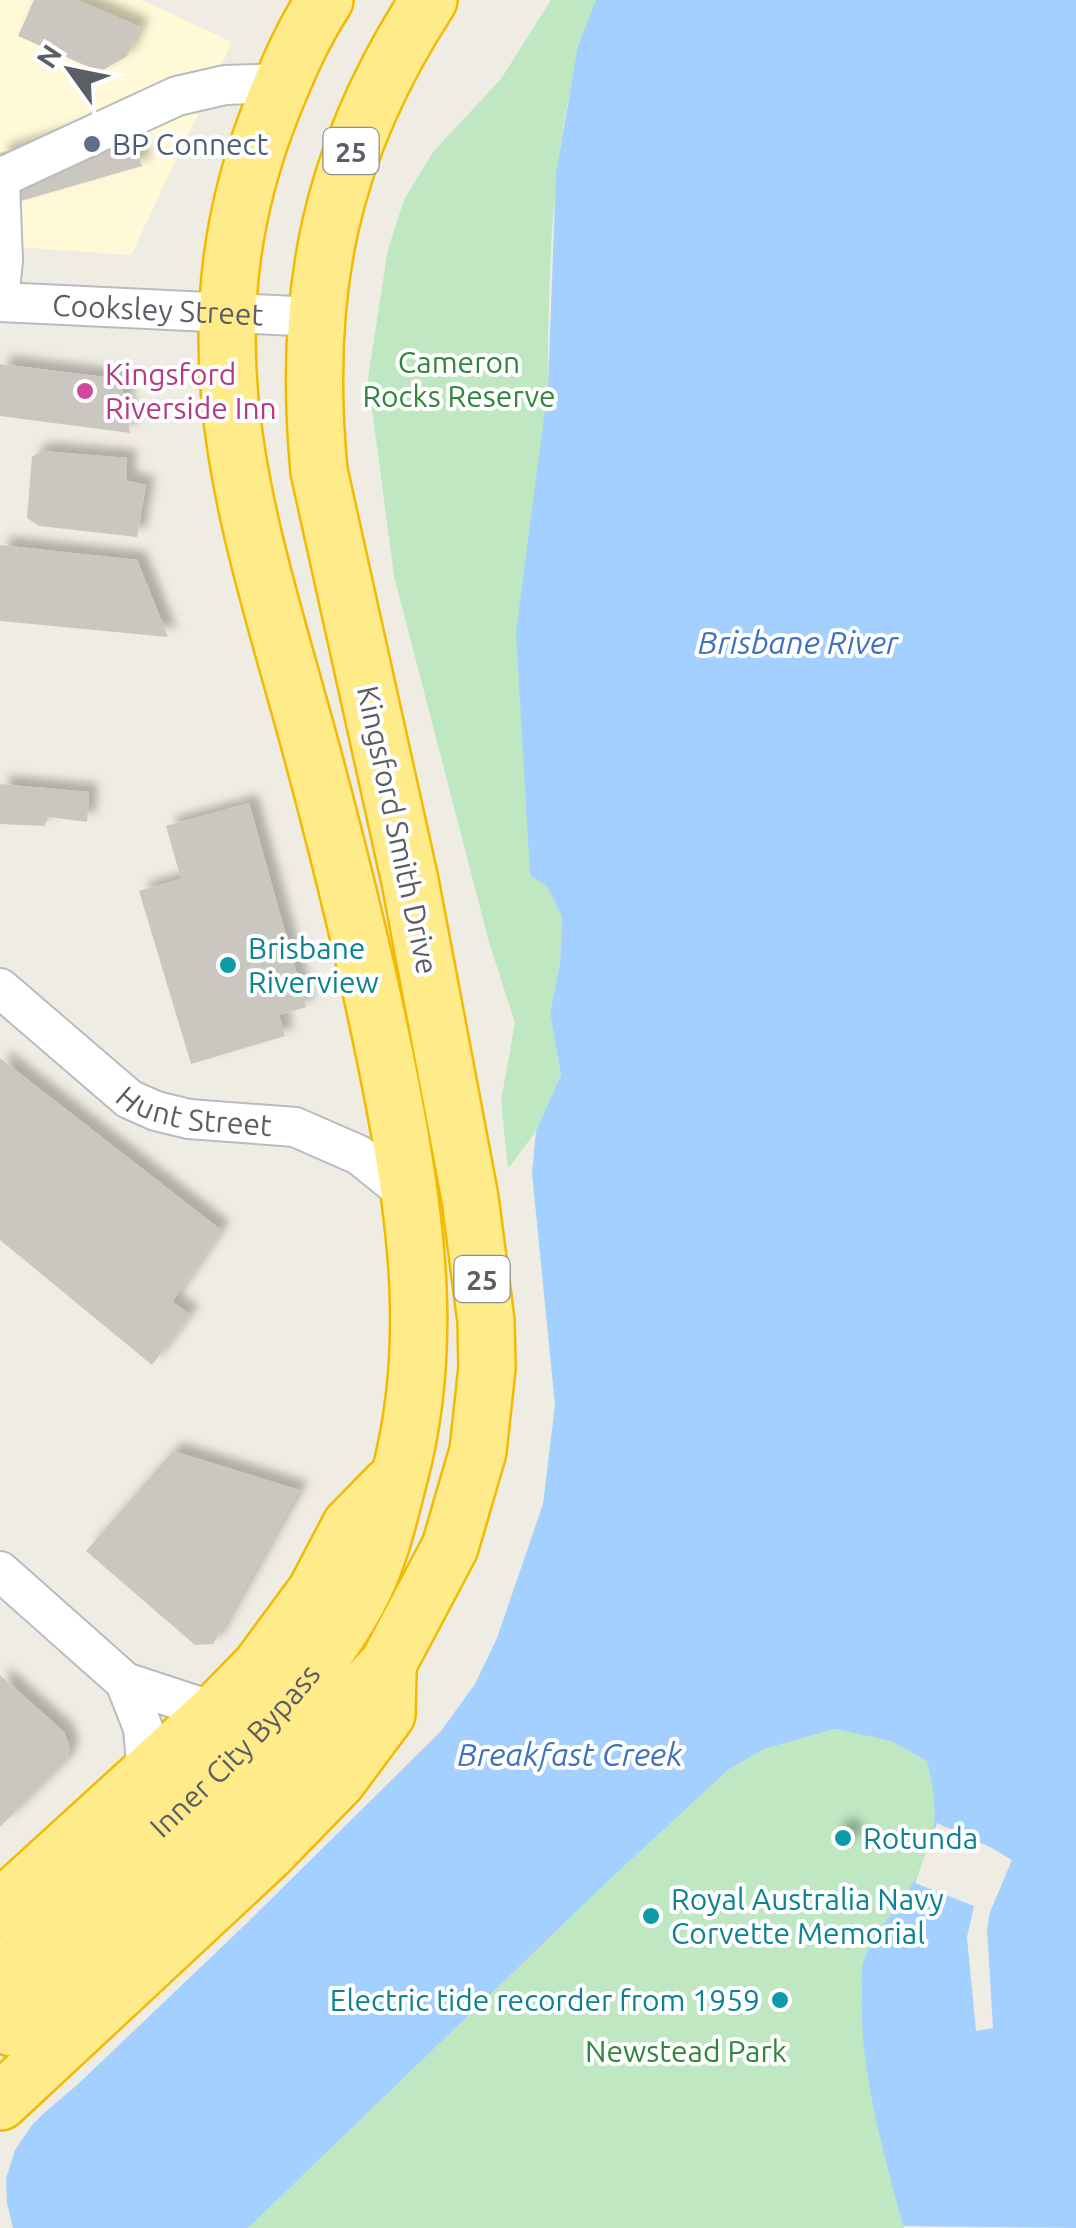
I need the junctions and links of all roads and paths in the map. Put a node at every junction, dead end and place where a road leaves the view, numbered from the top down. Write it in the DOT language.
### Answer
graph roads {
  1 [pos="325,0"];
  2 [pos="429,0"];
  3 [pos="282,83"];
  4 [pos="0,180"];
  5 [pos="0,288"];
  6 [pos="0,302"];
  7 [pos="227,314"];
  8 [pos="316,316"];
  9 [pos="0,988"];
  10 [pos="410,1197"];
  11 [pos="400,1476"];
  12 [pos="0,1572"];
  13 [pos="388,1664"];
  14 [pos="125,1682"];
  15 [pos="216,1712"];
  16 [pos="147,1775"];
  17 [pos="0,1909"];
  18 [pos="0,1975"];
  19 [pos="12,2028"];
  20 [pos="0,2102"];
  1 -- 3 [label="highway, Kingsford Smith Drive / 25"];
  2 -- 8 [label="highway, Kingsford Smith Drive / 25"];
  3 -- 4 [label="street"];
  3 -- 7 [label="highway, Kingsford Smith Drive / 25"];
  4 -- 5 [label="street"];
  6 -- 7 [label="street, Cooksley Street"];
  7 -- 8 [label="street, Cooksley Street"];
  7 -- 10 [label="highway, Kingsford Smith Drive / 25"];
  8 -- 13 [label="highway, Kingsford Smith Drive / 25"];
  9 -- 10 [label="street, Hunt Street"];
  10 -- 11 [label="highway, Kingsford Smith Drive / 25"];
  11 -- 15 [label="highway"];
  11 -- 18 [label="highway, Inner City Bypass"];
  12 -- 14 [label="street"];
  13 -- 19 [label="highway, Inner City Bypass"];
  13 -- 20 [label="highway, 25"];
  14 -- 15 [label="street"];
  14 -- 16 [label="street"];
  15 -- 16 [label="highway"];
  16 -- 17 [label="highway"];
}
